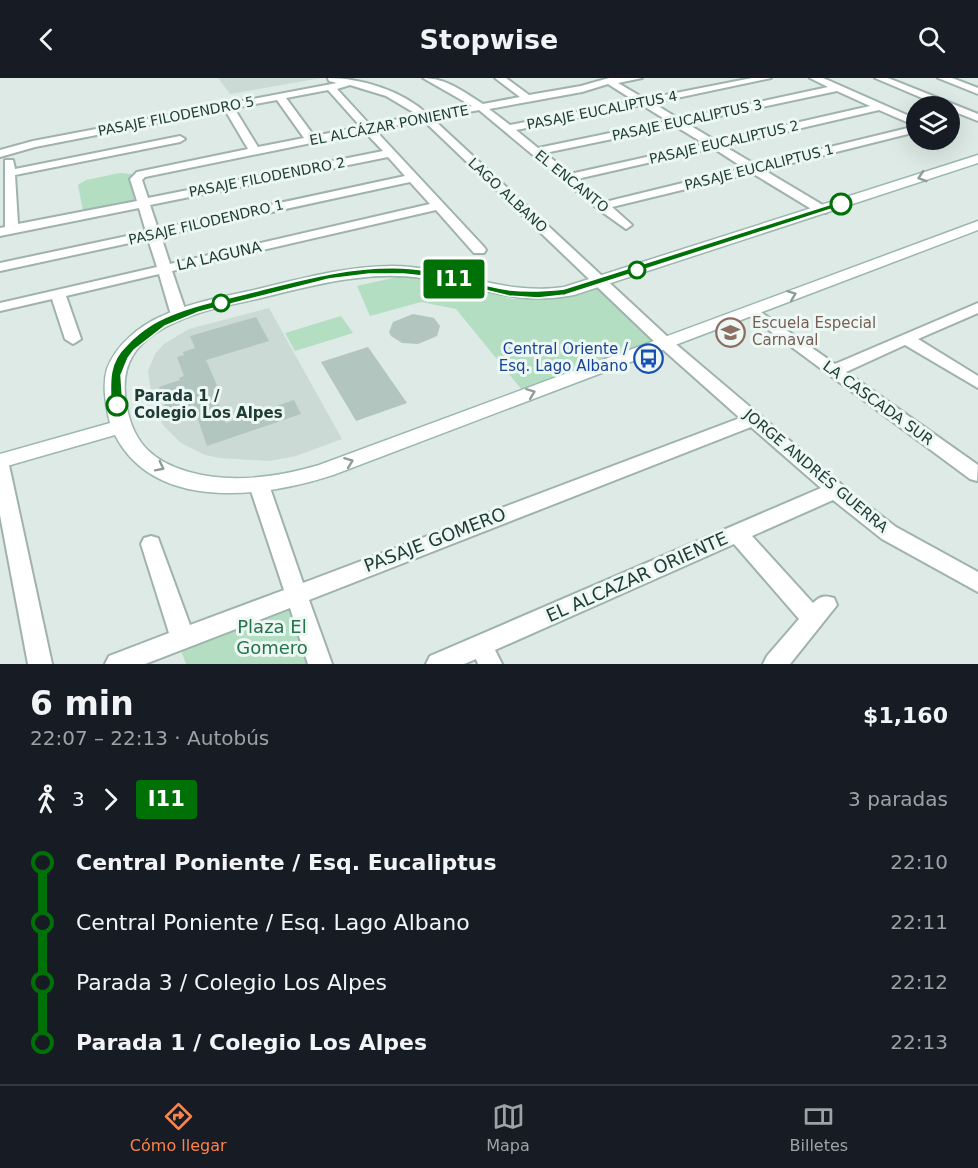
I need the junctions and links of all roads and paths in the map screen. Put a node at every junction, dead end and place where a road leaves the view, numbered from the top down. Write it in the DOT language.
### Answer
graph roads {
  1 [pos="428,78"];
  2 [pos="500,78"];
  3 [pos="637,78"];
  4 [pos="766,78"];
  5 [pos="815,78"];
  6 [pos="880,78"];
  7 [pos="943,78"];
  8 [pos="609,81"];
  9 [pos="978,81"];
  10 [pos="562,82"];
  11 [pos="331,83"];
  12 [pos="353,83"];
  13 [pos="961,85"];
  14 [pos="839,88"];
  15 [pos="574,90"];
  16 [pos="978,91"];
  17 [pos="280,97"];
  18 [pos="528,99"];
  19 [pos="643,102"];
  20 [pos="228,107"];
  21 [pos="481,107"];
  22 [pos="880,107"];
  23 [pos="172,117"];
  24 [pos="425,117"];
  25 [pos="978,118"];
  26 [pos="906,119"];
  27 [pos="677,122"];
  28 [pos="508,129"];
  29 [pos="369,130"];
  30 [pos="906,131"];
  31 [pos="180,139"];
  32 [pos="312,141"];
  33 [pos="714,145"];
  34 [pos="255,152"];
  35 [pos="536,152"];
  36 [pos="4,153"];
  37 [pos="390,153"];
  38 [pos="978,159"];
  39 [pos="191,164"];
  40 [pos="753,169"];
  41 [pos="10,173"];
  42 [pos="412,178"];
  43 [pos="568,178"];
  44 [pos="5,200"];
  45 [pos="144,203"];
  46 [pos="438,206"];
  47 [pos="602,206"];
  48 [pos="822,210"];
  49 [pos="626,225"];
  50 [pos="978,225"];
  51 [pos="6,231"];
  52 [pos="155,233"];
  53 [pos="479,250"];
  54 [pos="0,267"];
  55 [pos="165,268"];
  56 [pos="600,282"];
  57 [pos="58,294"];
  58 [pos="0,307"];
  59 [pos="976,309"];
  60 [pos="750,311"];
  61 [pos="179,315"];
  62 [pos="73,339"];
  63 [pos="906,339"];
  64 [pos="665,343"];
  65 [pos="833,371"];
  66 [pos="978,383"];
  67 [pos="754,419"];
  68 [pos="120,427"];
  69 [pos="0,463"];
  70 [pos="977,474"];
  71 [pos="260,485"];
  72 [pos="836,490"];
  73 [pos="737,533"];
  74 [pos="151,544"];
  75 [pos="978,583"];
  76 [pos="296,596"];
  77 [pos="183,639"];
  78 [pos="485,655"];
  79 [pos="40,664"];
  80 [pos="117,664"];
  81 [pos="320,664"];
  82 [pos="438,664"];
  83 [pos="775,664"];
  1 -- 21 [label="street, EL ENCANTO"];
  2 -- 18 [label="street"];
  3 -- 8 [label="street, EL ALCÁZAR PONIENTE"];
  4 -- 19 [label="street, PASAJE EUCALIPTUS 4"];
  5 -- 14 [label="street"];
  6 -- 25 [label="street"];
  7 -- 13 [label="street"];
  8 -- 15 [label="street, EL ALCÁZAR PONIENTE"];
  8 -- 19 [label="street"];
  9 -- 13 [label="street"];
  10 -- 15 [label="street"];
  11 -- 12 [label="street, PASAJE FILODENDRO 5"];
  11 -- 17 [label="street, PASAJE FILODENDRO 5"];
  11 -- 29 [label="street"];
  12 -- 24 [label="street, LAGO ALBANO"];
  13 -- 16 [label="street"];
  14 -- 22 [label="street"];
  14 -- 27 [label="street, PASAJE EUCALIPTUS 3"];
  15 -- 18 [label="street, EL ALCÁZAR PONIENTE"];
  17 -- 20 [label="street, PASAJE FILODENDRO 5"];
  17 -- 32 [label="street"];
  18 -- 21 [label="street, EL ALCÁZAR PONIENTE"];
  19 -- 27 [label="street"];
  19 -- 28 [label="street, PASAJE EUCALIPTUS 4"];
  20 -- 23 [label="street, PASAJE FILODENDRO 5"];
  20 -- 34 [label="street"];
  21 -- 24 [label="street, EL ALCÁZAR PONIENTE"];
  21 -- 28 [label="street, EL ENCANTO"];
  22 -- 26 [label="street"];
  22 -- 33 [label="street, PASAJE EUCALIPTUS 2"];
  23 -- 31 [label="street"];
  23 -- 36 [label="street, PASAJE FILODENDRO 5"];
  24 -- 29 [label="street, EL ALCÁZAR PONIENTE"];
  24 -- 56 [label="street, LAGO ALBANO"];
  27 -- 33 [label="street"];
  27 -- 35 [label="street, PASAJE EUCALIPTUS 3"];
  28 -- 35 [label="street, EL ENCANTO"];
  29 -- 32 [label="street, EL ALCÁZAR PONIENTE"];
  29 -- 37 [label="street"];
  30 -- 40 [label="street, PASAJE EUCALIPTUS 1"];
  31 -- 39 [label="street"];
  31 -- 41 [label="street"];
  32 -- 34 [label="street, EL ALCÁZAR PONIENTE"];
  33 -- 40 [label="street"];
  33 -- 43 [label="street, PASAJE EUCALIPTUS 2"];
  34 -- 39 [label="street, EL ALCÁZAR PONIENTE"];
  35 -- 43 [label="street, EL ENCANTO"];
  36 -- 41 [label="street"];
  37 -- 42 [label="street"];
  37 -- 45 [label="street, PASAJE FILODENDRO 2"];
  38 -- 48 [label="street, one-way"];
  39 -- 45 [label="street, EL ALCÁZAR PONIENTE"];
  40 -- 47 [label="street, PASAJE EUCALIPTUS 1"];
  40 -- 48 [label="street"];
  41 -- 44 [label="street"];
  42 -- 46 [label="street"];
  42 -- 52 [label="street, PASAJE FILODENDRO 1"];
  43 -- 47 [label="street, EL ENCANTO"];
  44 -- 51 [label="street"];
  45 -- 51 [label="street, PASAJE FILODENDRO 2"];
  45 -- 52 [label="street"];
  46 -- 53 [label="street"];
  46 -- 55 [label="street, LA LAGUNA"];
  47 -- 49 [label="street, EL ENCANTO"];
  48 -- 56 [label="street"];
  60 -- 50 [label="street, one-way"];
  52 -- 54 [label="street, PASAJE FILODENDRO 1"];
  52 -- 55 [label="street"];
  55 -- 57 [label="street, LA LAGUNA"];
  55 -- 61 [label="street"];
  56 -- 61 [label="street"];
  56 -- 64 [label="street, LAGO ALBANO"];
  57 -- 58 [label="street, LA LAGUNA"];
  57 -- 62 [label="street"];
  59 -- 63 [label="street"];
  60 -- 64 [label="street"];
  60 -- 65 [label="street, LA CASCADA SUR"];
  61 -- 68 [label="street"];
  63 -- 65 [label="street"];
  63 -- 66 [label="street"];
  64 -- 67 [label="street, JORGE ANDRÉS GUERRA"];
  71 -- 64 [label="street, one-way"];
  65 -- 70 [label="street, LA CASCADA SUR"];
  67 -- 72 [label="street, JORGE ANDRÉS GUERRA"];
  67 -- 76 [label="street, PASAJE GOMERO"];
  68 -- 69 [label="street"];
  68 -- 71 [label="street, one-way"];
  69 -- 79 [label="street"];
  71 -- 76 [label="street"];
  72 -- 73 [label="street, EL ALCAZAR ORIENTE"];
  72 -- 75 [label="street, JORGE ANDRÉS GUERRA"];
  73 -- 78 [label="street, EL ALCAZAR ORIENTE"];
  73 -- 83 [label="street"];
  74 -- 77 [label="street"];
  76 -- 77 [label="street, PASAJE GOMERO"];
  76 -- 81 [label="street"];
  77 -- 80 [label="street, PASAJE GOMERO"];
  78 -- 82 [label="street, EL ALCAZAR ORIENTE"];
}
